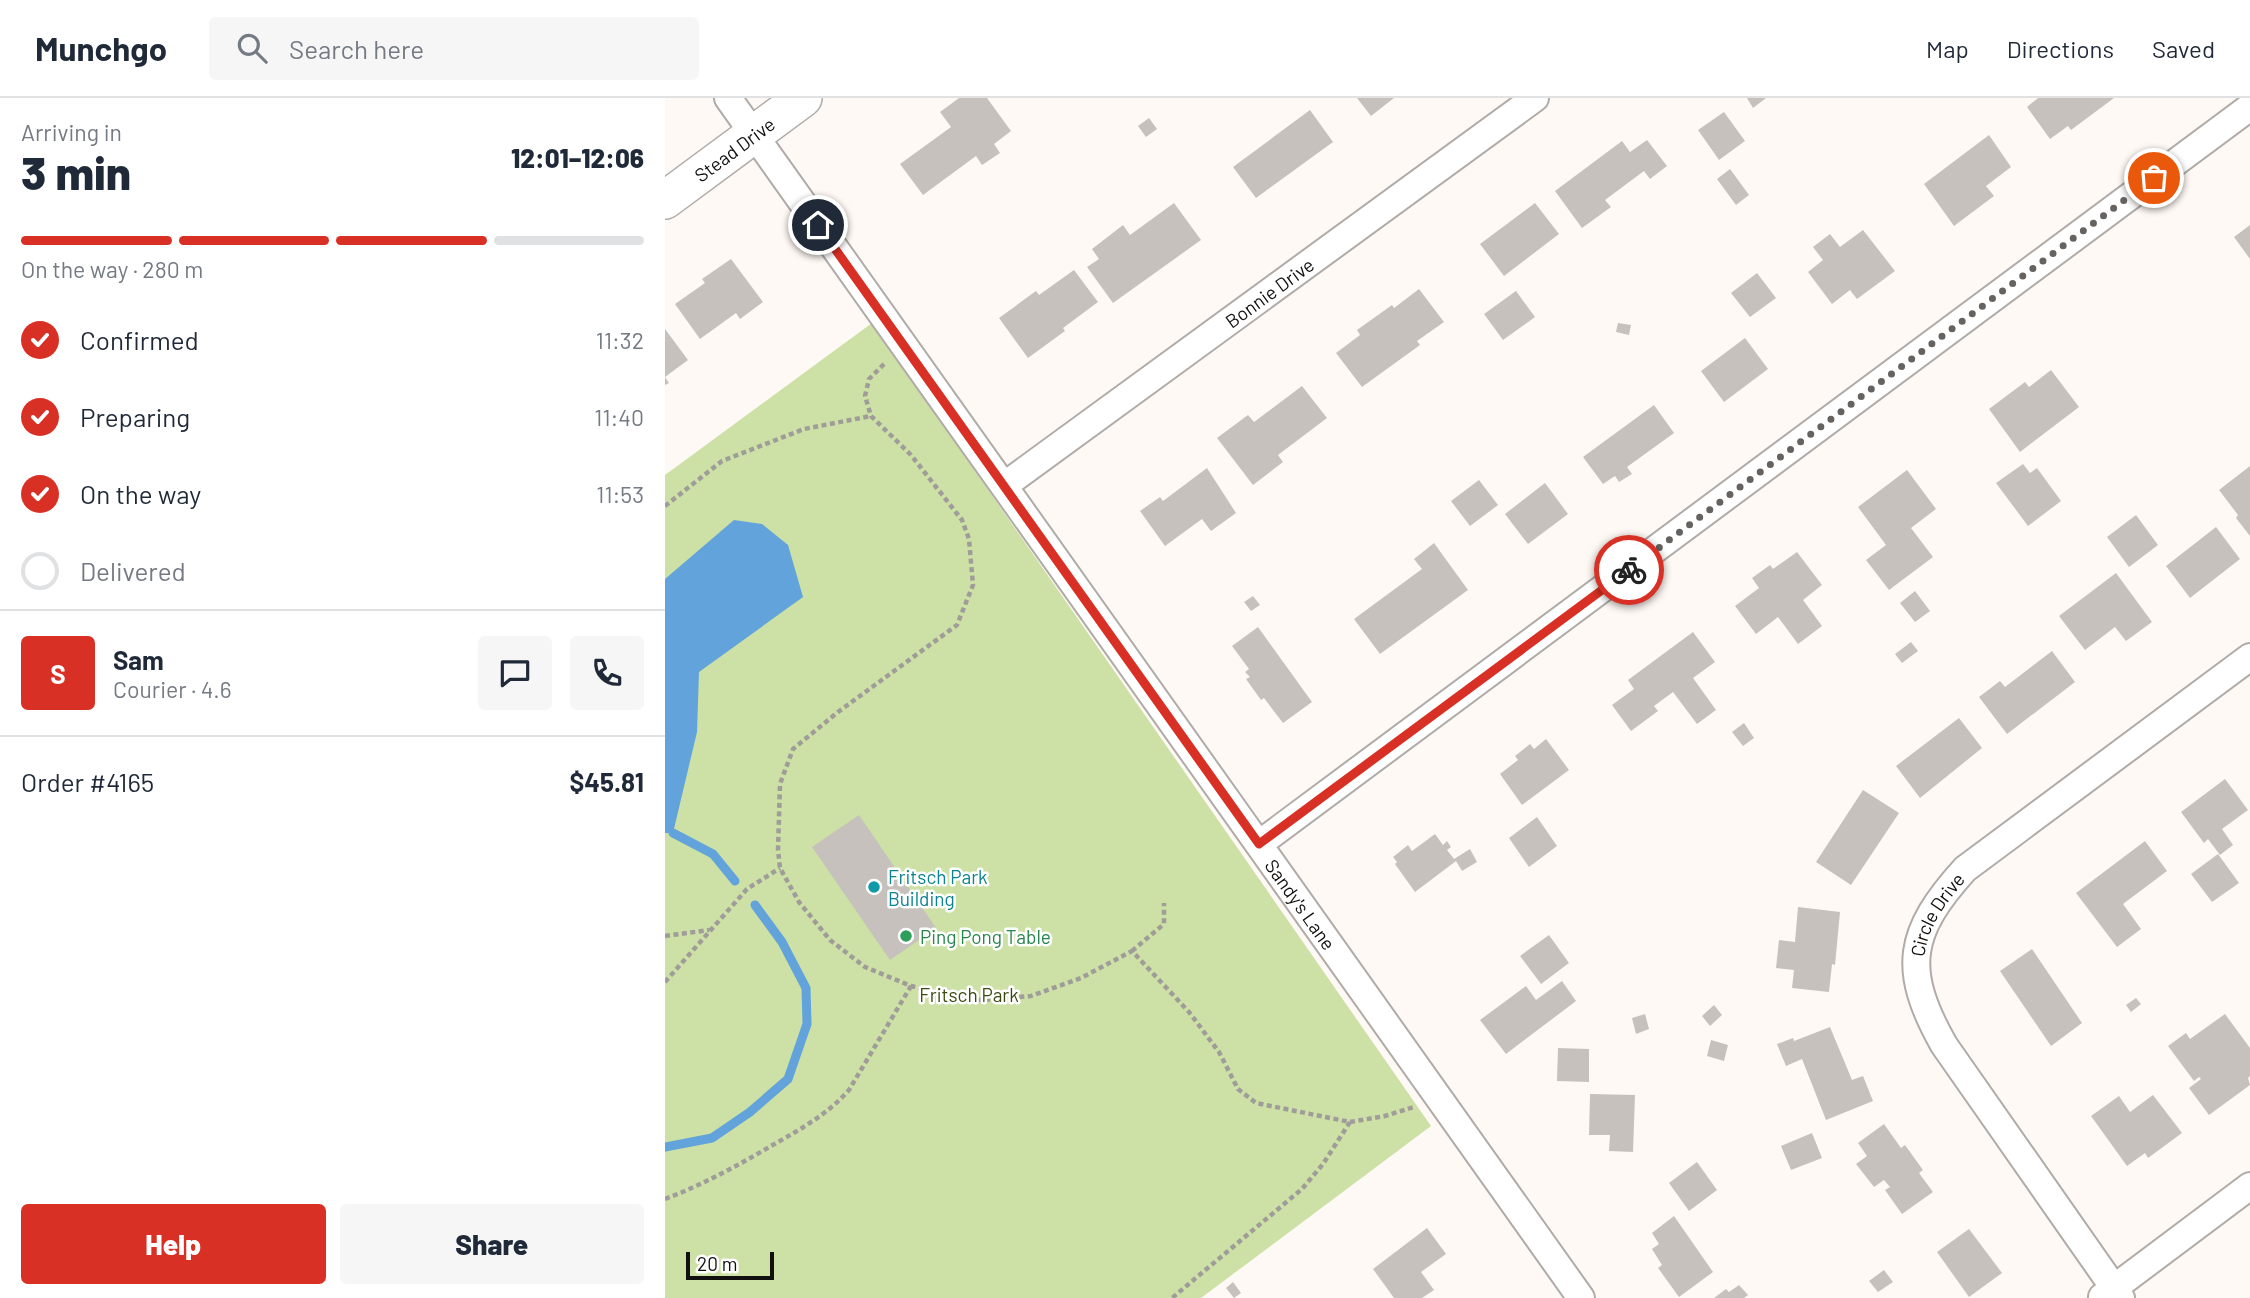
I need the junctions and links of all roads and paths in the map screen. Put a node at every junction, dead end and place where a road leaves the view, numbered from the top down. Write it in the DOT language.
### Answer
graph roads {
  1 [pos="729,98"];
  2 [pos="803,98"];
  3 [pos="1535,98"];
  4 [pos="2243,106"];
  5 [pos="754,134"];
  6 [pos="665,200"];
  7 [pos="907,347"];
  8 [pos="871,416"];
  9 [pos="1005,485"];
  10 [pos="665,506"];
  11 [pos="2250,657"];
  12 [pos="1259,844"];
  13 [pos="780,868"];
  14 [pos="1164,904"];
  15 [pos="709,930"];
  16 [pos="665,936"];
  17 [pos="1132,951"];
  18 [pos="665,982"];
  19 [pos="911,986"];
  20 [pos="1435,1095"];
  21 [pos="1350,1122"];
  22 [pos="2250,1186"];
  23 [pos="665,1199"];
  24 [pos="2111,1294"];
  25 [pos="1573,1295"];
  26 [pos="1172,1298"];
  1 -- 5 [label="street, Sandy's Lane"];
  2 -- 5 [label="street, Stead Drive"];
  3 -- 9 [label="street, Bonnie Drive"];
  4 -- 12 [label="street"];
  5 -- 6 [label="street, Stead Drive"];
  5 -- 7 [label="street, Sandy's Lane"];
  7 -- 8 [label="path"];
  7 -- 9 [label="street, Sandy's Lane"];
  8 -- 10 [label="path"];
  8 -- 13 [label="path"];
  9 -- 12 [label="street, Sandy's Lane"];
  11 -- 24 [label="street, Circle Drive"];
  12 -- 20 [label="street, Sandy's Lane"];
  13 -- 15 [label="path"];
  13 -- 19 [label="path"];
  14 -- 17 [label="path"];
  15 -- 16 [label="path"];
  15 -- 18 [label="path"];
  17 -- 19 [label="path"];
  17 -- 21 [label="path"];
  19 -- 23 [label="path"];
  20 -- 21 [label="path"];
  20 -- 25 [label="street, Sandy's Lane"];
  21 -- 26 [label="path"];
  22 -- 24 [label="street"];
}
